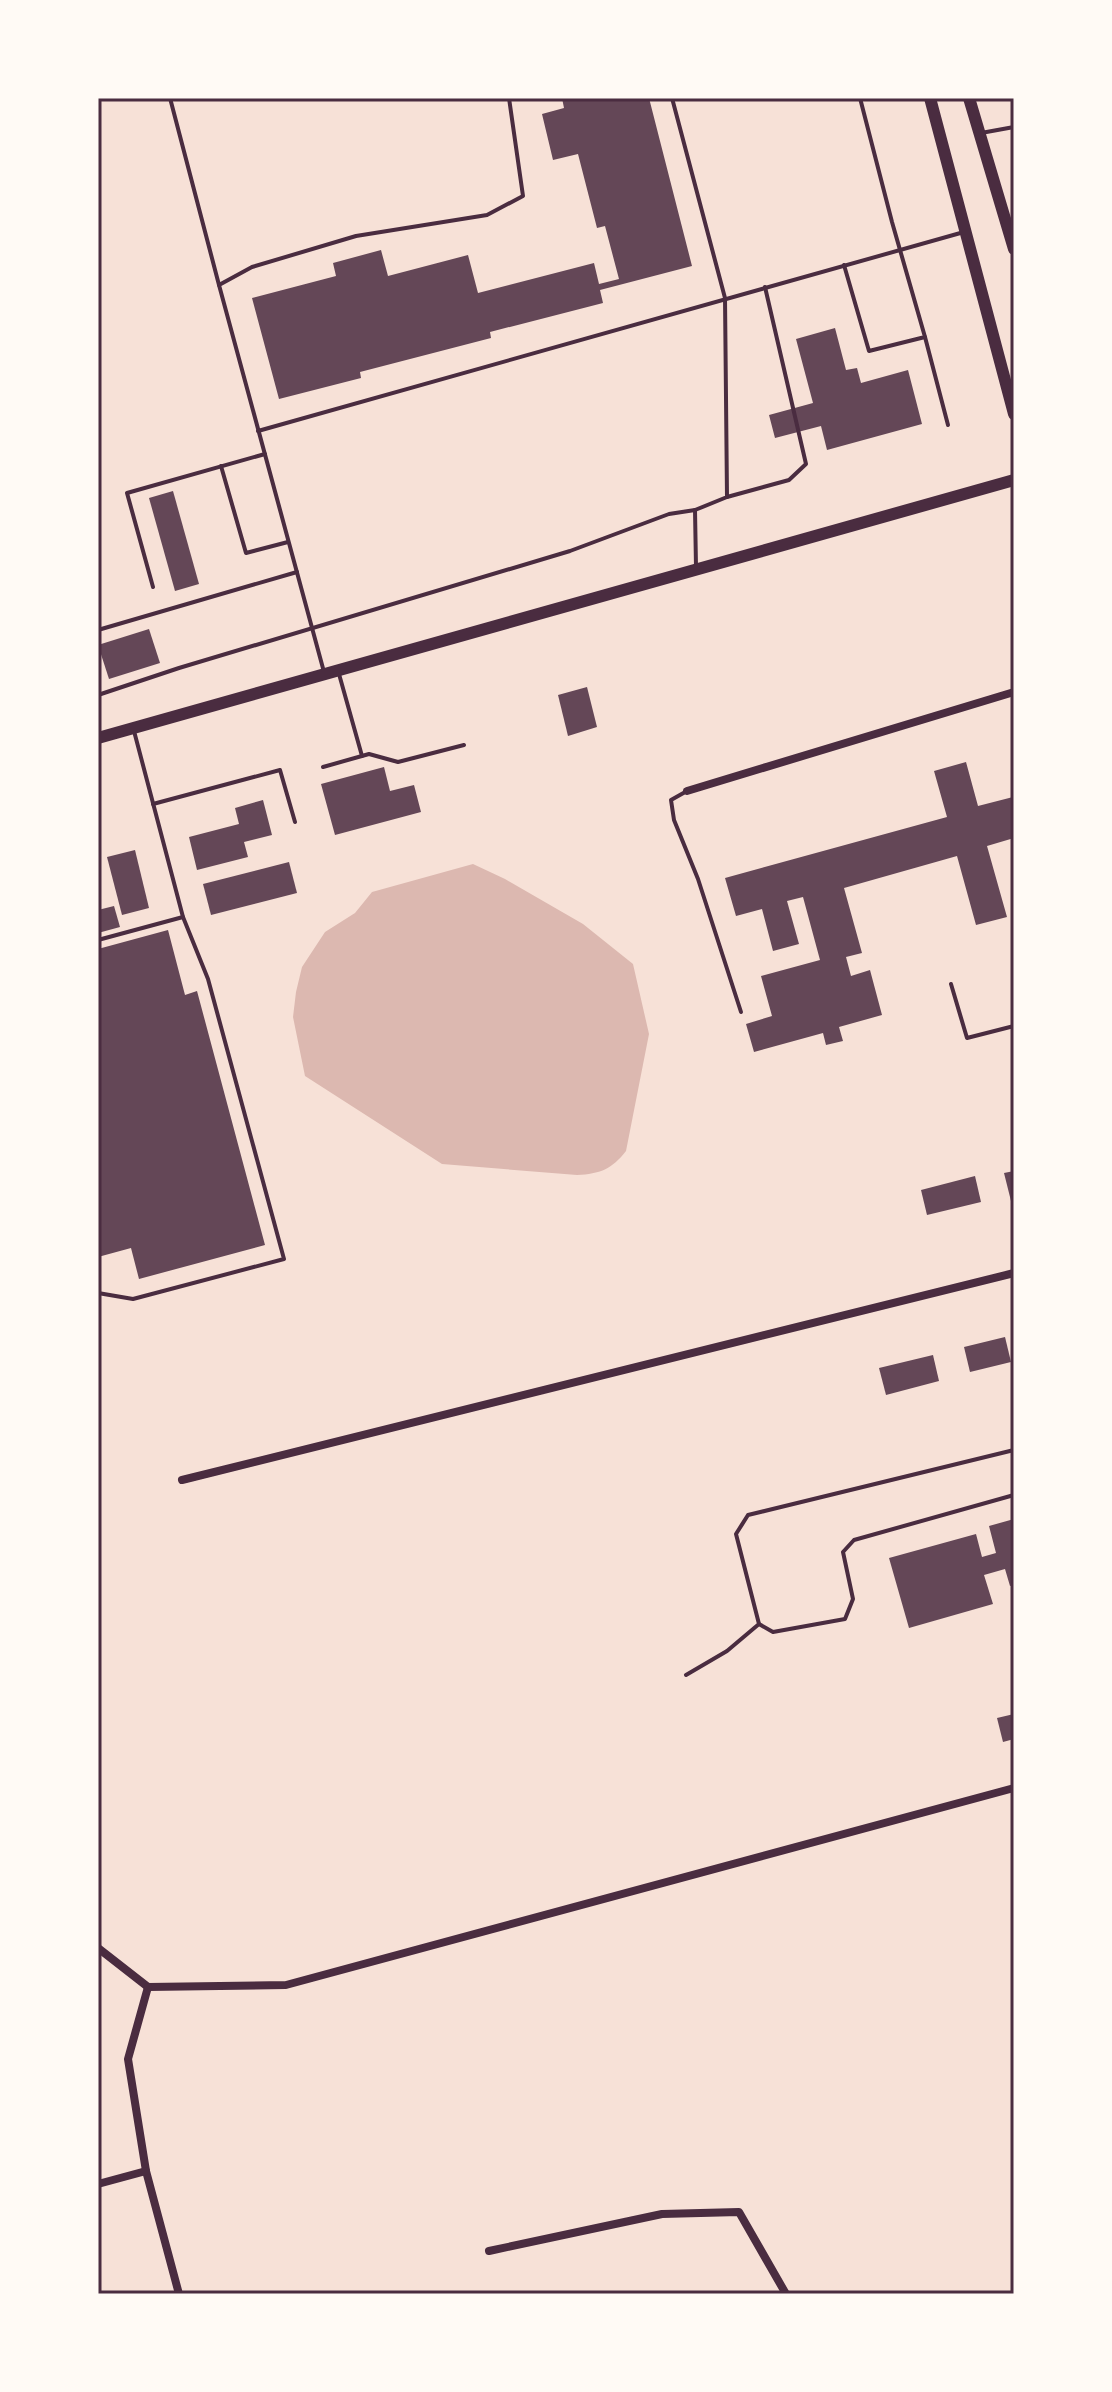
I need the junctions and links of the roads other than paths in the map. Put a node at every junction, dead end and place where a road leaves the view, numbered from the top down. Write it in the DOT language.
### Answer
graph roads {
  1 [pos="170,98"];
  2 [pos="509,98"];
  3 [pos="672,98"];
  4 [pos="860,98"];
  5 [pos="930,98"];
  6 [pos="969,98"];
  7 [pos="1014,127"];
  8 [pos="980,133"];
  9 [pos="966,231"];
  10 [pos="1013,242"];
  11 [pos="900,249"];
  12 [pos="844,265"];
  13 [pos="219,285"];
  14 [pos="765,287"];
  15 [pos="725,298"];
  16 [pos="925,337"];
  17 [pos="1014,414"];
  18 [pos="948,425"];
  19 [pos="258,431"];
  20 [pos="265,454"];
  21 [pos="221,466"];
  22 [pos="1014,480"];
  23 [pos="727,497"];
  24 [pos="695,510"];
  25 [pos="289,542"];
  26 [pos="696,569"];
  27 [pos="297,572"];
  28 [pos="153,587"];
  29 [pos="312,627"];
  30 [pos="98,630"];
  31 [pos="338,670"];
  32 [pos="325,674"];
  33 [pos="1014,692"];
  34 [pos="98,695"];
  35 [pos="133,728"];
  36 [pos="98,738"];
  37 [pos="464,745"];
  38 [pos="362,756"];
  39 [pos="323,767"];
  40 [pos="687,791"];
  41 [pos="153,804"];
  42 [pos="295,822"];
  43 [pos="183,917"];
  44 [pos="98,940"];
  45 [pos="951,984"];
  46 [pos="741,1012"];
  47 [pos="1014,1026"];
  48 [pos="1014,1273"];
  49 [pos="98,1293"];
  50 [pos="1014,1450"];
  51 [pos="182,1480"];
  52 [pos="1014,1495"];
  53 [pos="759,1624"];
  54 [pos="686,1675"];
  55 [pos="1014,1788"];
  56 [pos="98,1948"];
  57 [pos="148,1987"];
  58 [pos="146,2171"];
  59 [pos="98,2184"];
  60 [pos="489,2251"];
  61 [pos="179,2294"];
  62 [pos="786,2294"];
  1 -- 13 [label="lane"];
  2 -- 13 [label="lane"];
  3 -- 15 [label="lane"];
  4 -- 11 [label="lane"];
  5 -- 9 [label="main road"];
  6 -- 8 [label="main road"];
  7 -- 8 [label="lane"];
  8 -- 10 [label="main road"];
  9 -- 11 [label="lane"];
  9 -- 17 [label="main road"];
  11 -- 12 [label="lane"];
  11 -- 16 [label="lane"];
  12 -- 14 [label="lane"];
  12 -- 16 [label="lane"];
  13 -- 19 [label="lane"];
  14 -- 15 [label="lane"];
  14 -- 23 [label="lane"];
  15 -- 19 [label="lane"];
  15 -- 23 [label="lane"];
  16 -- 18 [label="lane"];
  19 -- 20 [label="lane"];
  20 -- 21 [label="lane"];
  20 -- 25 [label="lane"];
  21 -- 25 [label="lane"];
  21 -- 28 [label="lane"];
  22 -- 26 [label="main road"];
  23 -- 24 [label="lane"];
  24 -- 26 [label="lane"];
  24 -- 29 [label="lane"];
  25 -- 27 [label="lane"];
  26 -- 31 [label="main road"];
  27 -- 29 [label="lane"];
  27 -- 30 [label="lane"];
  29 -- 32 [label="lane"];
  29 -- 34 [label="lane"];
  31 -- 32 [label="main road"];
  31 -- 38 [label="lane"];
  32 -- 35 [label="main road"];
  33 -- 40 [label="street"];
  35 -- 36 [label="main road"];
  35 -- 41 [label="lane"];
  37 -- 38 [label="lane"];
  38 -- 39 [label="lane"];
  40 -- 46 [label="lane"];
  41 -- 42 [label="lane"];
  41 -- 43 [label="lane"];
  43 -- 44 [label="lane"];
  43 -- 49 [label="lane"];
  45 -- 47 [label="lane"];
  48 -- 51 [label="street"];
  50 -- 53 [label="lane"];
  52 -- 53 [label="lane"];
  53 -- 54 [label="lane"];
  55 -- 57 [label="street"];
  56 -- 57 [label="street"];
  57 -- 58 [label="street"];
  58 -- 59 [label="street"];
  58 -- 61 [label="street"];
  60 -- 62 [label="street"];
}
